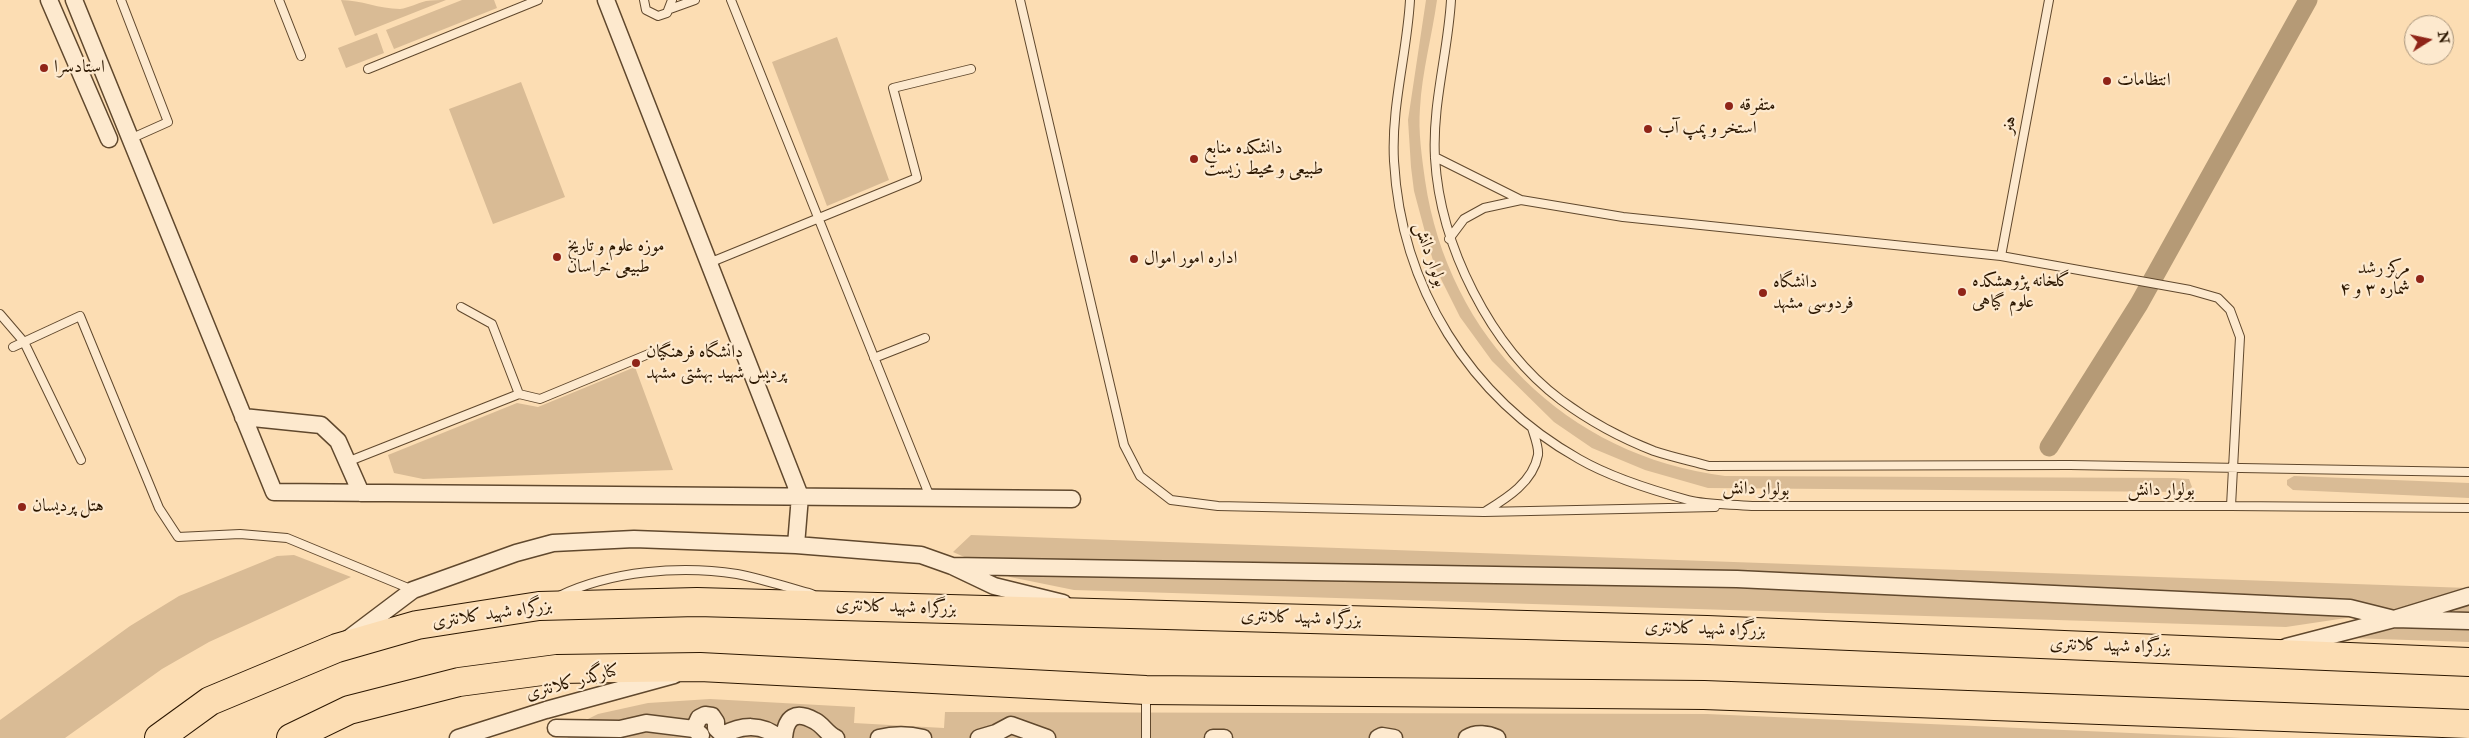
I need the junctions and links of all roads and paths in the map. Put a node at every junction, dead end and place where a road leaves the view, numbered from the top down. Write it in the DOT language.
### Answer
graph roads {
  1 [pos="49,0"];
  2 [pos="74,0"];
  3 [pos="121,0"];
  4 [pos="279,0"];
  5 [pos="538,0"];
  6 [pos="606,0"];
  7 [pos="644,0"];
  8 [pos="672,0"];
  9 [pos="695,0"];
  10 [pos="731,0"];
  11 [pos="1020,0"];
  12 [pos="1410,0"];
  13 [pos="1451,0"];
  14 [pos="2049,0"];
  15 [pos="670,9"];
  16 [pos="301,56"];
  17 [pos="368,68"];
  18 [pos="971,69"];
  19 [pos="109,139"];
  20 [pos="130,139"];
  21 [pos="1435,158"];
  22 [pos="1520,200"];
  23 [pos="819,220"];
  24 [pos="1449,239"];
  25 [pos="2001,256"];
  26 [pos="709,263"];
  27 [pos="461,307"];
  28 [pos="0,314"];
  29 [pos="925,338"];
  30 [pos="24,342"];
  31 [pos="13,347"];
  32 [pos="651,353"];
  33 [pos="874,358"];
  34 [pos="519,394"];
  35 [pos="243,417"];
  36 [pos="1532,428"];
  37 [pos="81,460"];
  38 [pos="347,462"];
  39 [pos="2233,467"];
  40 [pos="2469,472"];
  41 [pos="361,493"];
  42 [pos="800,496"];
  43 [pos="930,497"];
  44 [pos="1072,499"];
  45 [pos="1752,506"];
  46 [pos="2231,506"];
  47 [pos="2469,508"];
  48 [pos="1484,512"];
  49 [pos="796,545"];
  50 [pos="952,566"];
  51 [pos="413,590"];
  52 [pos="2469,596"];
  53 [pos="1104,613"];
  54 [pos="2394,619"];
  55 [pos="2469,621"];
  56 [pos="336,648"];
  57 [pos="2262,653"];
  58 [pos="2469,662"];
  59 [pos="700,668"];
  60 [pos="1146,690"];
  61 [pos="576,703"];
  62 [pos="2469,724"];
  63 [pos="552,733"];
  64 [pos="468,736"];
  65 [pos="159,738"];
  66 [pos="291,738"];
  67 [pos="779,738"];
  68 [pos="784,738"];
  69 [pos="836,738"];
  70 [pos="879,738"];
  71 [pos="923,738"];
  72 [pos="979,738"];
  73 [pos="1047,738"];
  74 [pos="1146,738"];
  75 [pos="1213,738"];
  76 [pos="1224,738"];
  77 [pos="1378,738"];
  78 [pos="1394,738"];
  79 [pos="1468,738"];
  80 [pos="1497,738"];
  1 -- 19 [label="street"];
  2 -- 20 [label="street"];
  3 -- 20 [label="lane"];
  4 -- 16 [label="lane"];
  5 -- 17 [label="lane"];
  6 -- 26 [label="street"];
  7 -- 15 [label="lane"];
  8 -- 15 [label="lane"];
  9 -- 15 [label="lane"];
  10 -- 23 [label="lane"];
  11 -- 48 [label="lane"];
  12 -- 36 [label="lane, بولوار دانش"];
  13 -- 21 [label="lane, بولوار دانش"];
  14 -- 25 [label="lane, هنر"];
  18 -- 23 [label="lane"];
  20 -- 35 [label="street"];
  21 -- 22 [label="lane"];
  21 -- 24 [label="lane, بولوار دانش"];
  22 -- 24 [label="lane"];
  22 -- 25 [label="lane"];
  23 -- 26 [label="lane"];
  23 -- 33 [label="lane"];
  24 -- 39 [label="lane, بولوار دانش"];
  25 -- 39 [label="lane"];
  26 -- 42 [label="street"];
  27 -- 34 [label="lane"];
  28 -- 30 [label="lane"];
  29 -- 33 [label="lane"];
  30 -- 31 [label="lane"];
  30 -- 37 [label="lane"];
  30 -- 51 [label="lane"];
  32 -- 34 [label="lane"];
  33 -- 43 [label="lane"];
  34 -- 38 [label="lane"];
  35 -- 38 [label="street"];
  35 -- 41 [label="street"];
  36 -- 45 [label="lane, بولوار دانش"];
  36 -- 48 [label="lane"];
  38 -- 41 [label="street"];
  39 -- 40 [label="lane, بولوار دانش"];
  39 -- 46 [label="lane"];
  41 -- 42 [label="street"];
  42 -- 43 [label="street"];
  42 -- 49 [label="street"];
  43 -- 44 [label="street"];
  45 -- 46 [label="lane, بولوار دانش"];
  45 -- 48 [label="lane"];
  46 -- 47 [label="lane, بولوار دانش"];
  49 -- 50 [label="street"];
  49 -- 51 [label="street"];
  50 -- 53 [label="street"];
  50 -- 54 [label="street"];
  51 -- 56 [label="street"];
  52 -- 54 [label="street"];
  53 -- 56 [label="highway, بزرگراه شهید کلانتری"];
  53 -- 57 [label="highway, بزرگراه شهید کلانتری"];
  54 -- 55 [label="street"];
  54 -- 57 [label="street"];
  56 -- 65 [label="highway, بزرگراه شهید کلانتری"];
  57 -- 58 [label="highway, بزرگراه شهید کلانتری"];
  59 -- 60 [label="highway"];
  59 -- 61 [label="street, کنارگذر کلانتری"];
  59 -- 66 [label="highway"];
  60 -- 62 [label="highway"];
  60 -- 74 [label="lane"];
  61 -- 63 [label="street"];
  61 -- 64 [label="street, کنارگذر کلانتری"];
  63 -- 67 [label="street"];
  68 -- 69 [label="street"];
  70 -- 71 [label="street"];
  72 -- 73 [label="street"];
  75 -- 76 [label="street"];
  77 -- 78 [label="street"];
  79 -- 80 [label="street"];
}
